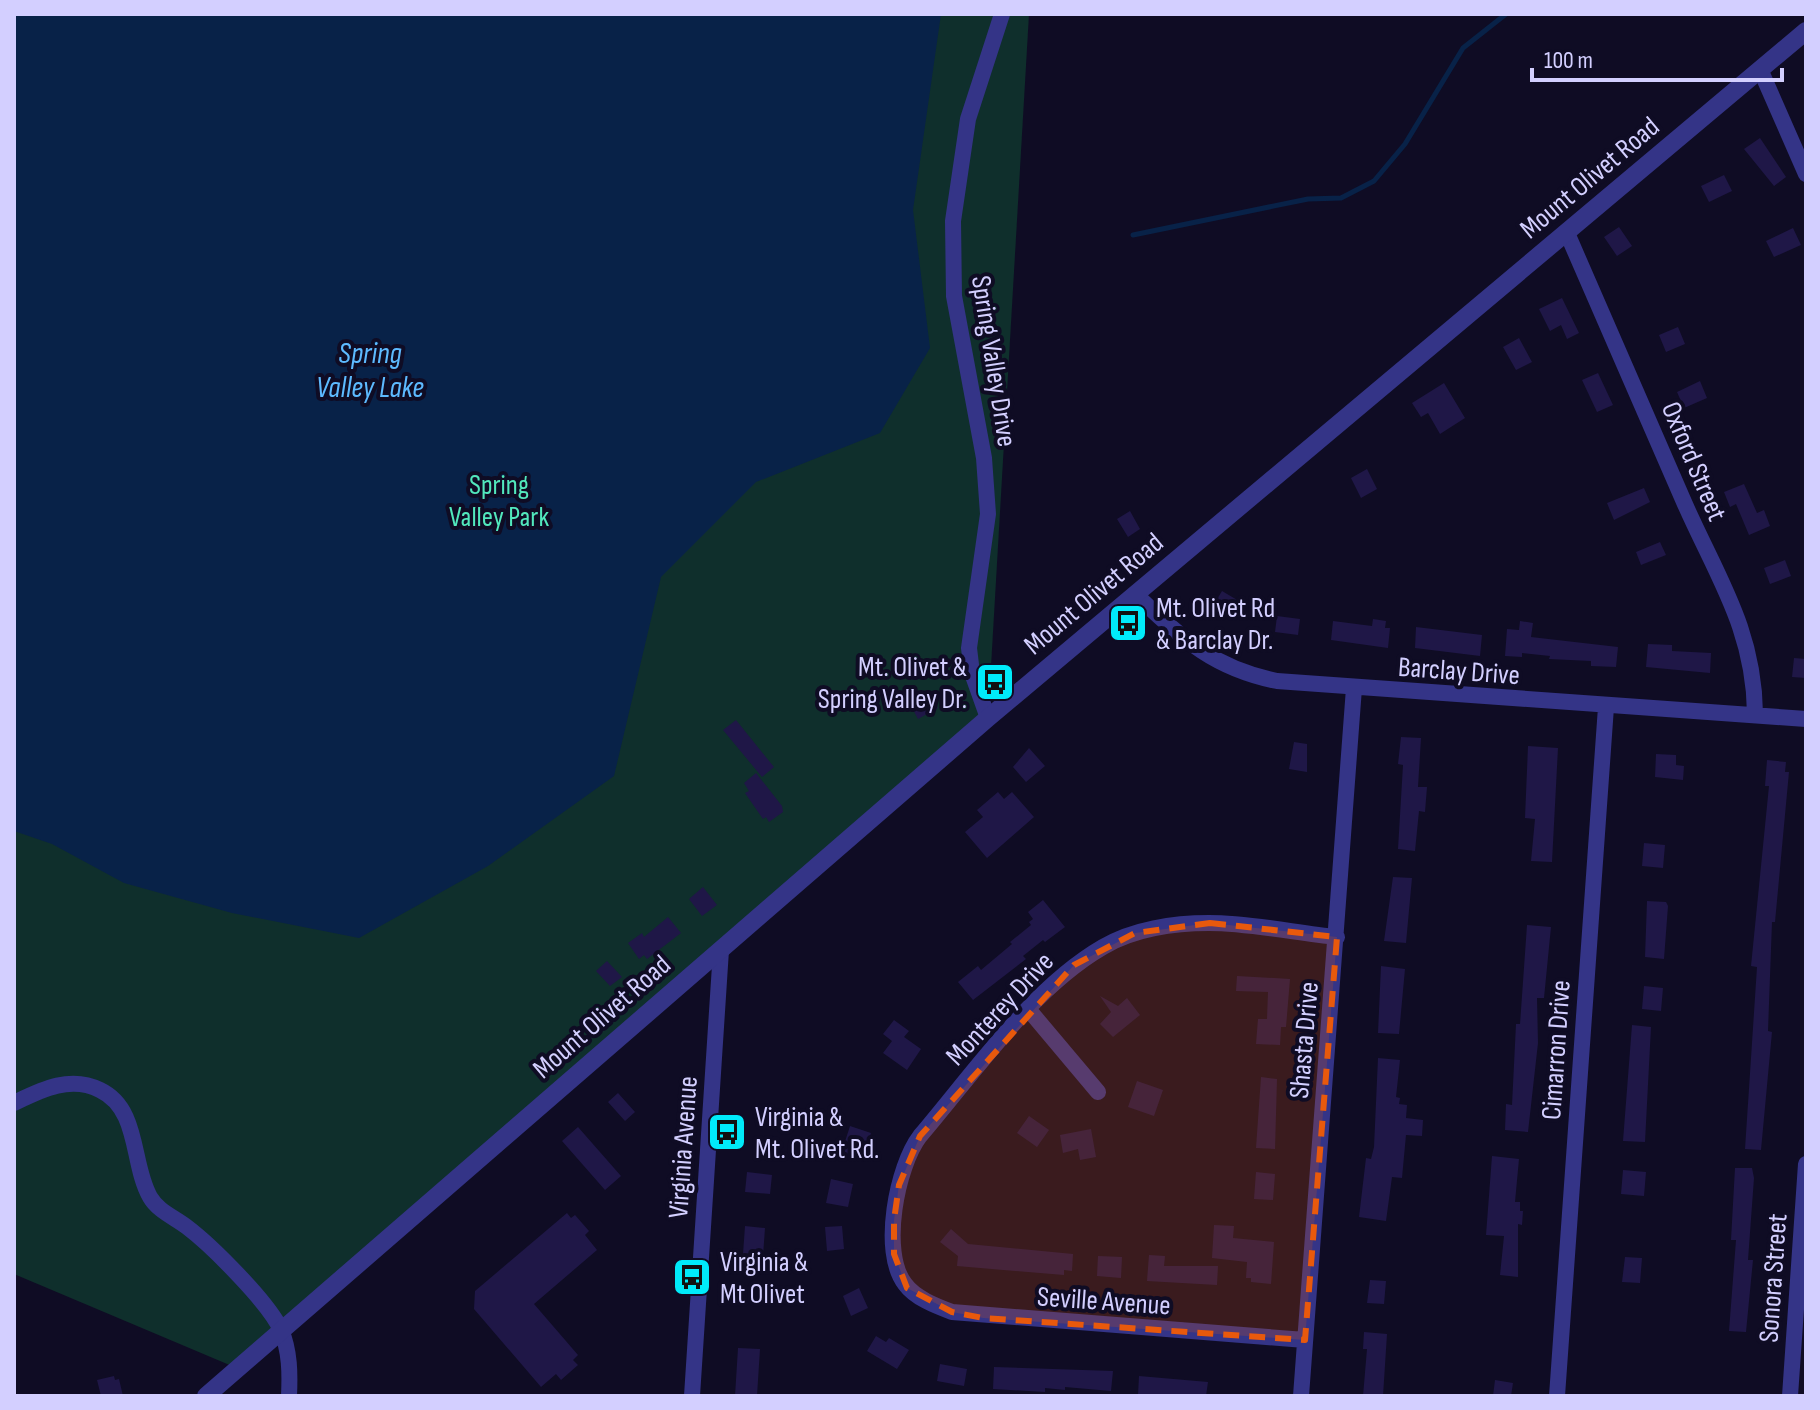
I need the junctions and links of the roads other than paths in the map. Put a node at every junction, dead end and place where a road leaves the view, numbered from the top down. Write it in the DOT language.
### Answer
graph roads {
  1 [pos="1002,14"];
  2 [pos="1806,31"];
  3 [pos="1760,69"];
  4 [pos="1806,174"];
  5 [pos="1567,233"];
  6 [pos="1135,594"];
  7 [pos="1354,688"];
  8 [pos="1606,707"];
  9 [pos="1755,713"];
  10 [pos="988,718"];
  11 [pos="1806,719"];
  12 [pos="1337,937"];
  13 [pos="721,950"];
  14 [pos="1029,1010"];
  15 [pos="1098,1092"];
  16 [pos="14,1103"];
  17 [pos="1806,1164"];
  18 [pos="907,1288"];
  19 [pos="280,1329"];
  20 [pos="1305,1340"];
  21 [pos="206,1396"];
  22 [pos="289,1396"];
  23 [pos="692,1396"];
  24 [pos="1301,1396"];
  25 [pos="1557,1396"];
  26 [pos="1790,1396"];
  1 -- 10 [label="street, Spring Valley Drive"];
  2 -- 3 [label="street, Mount Olivet Road"];
  3 -- 4 [label="street"];
  3 -- 5 [label="street, Mount Olivet Road"];
  5 -- 6 [label="street, Mount Olivet Road"];
  5 -- 9 [label="street, Oxford Street"];
  6 -- 7 [label="street, Barclay Drive"];
  6 -- 10 [label="street, Mount Olivet Road"];
  7 -- 8 [label="street, Barclay Drive"];
  7 -- 12 [label="street, Shasta Drive"];
  8 -- 9 [label="street, Barclay Drive"];
  8 -- 25 [label="street, Cimarron Drive"];
  9 -- 11 [label="street, Barclay Drive"];
  10 -- 13 [label="street, Mount Olivet Road"];
  12 -- 14 [label="street, Monterey Drive"];
  12 -- 20 [label="street, Shasta Drive"];
  13 -- 19 [label="street, Mount Olivet Road"];
  13 -- 23 [label="street, Virginia Avenue"];
  14 -- 15 [label="street"];
  14 -- 18 [label="street, Monterey Drive"];
  16 -- 19 [label="street"];
  17 -- 26 [label="street, Sonora Street"];
  18 -- 20 [label="street, Seville Avenue"];
  19 -- 21 [label="street, Mount Olivet Road"];
  19 -- 22 [label="street"];
  20 -- 24 [label="street, Shasta Drive"];
}
